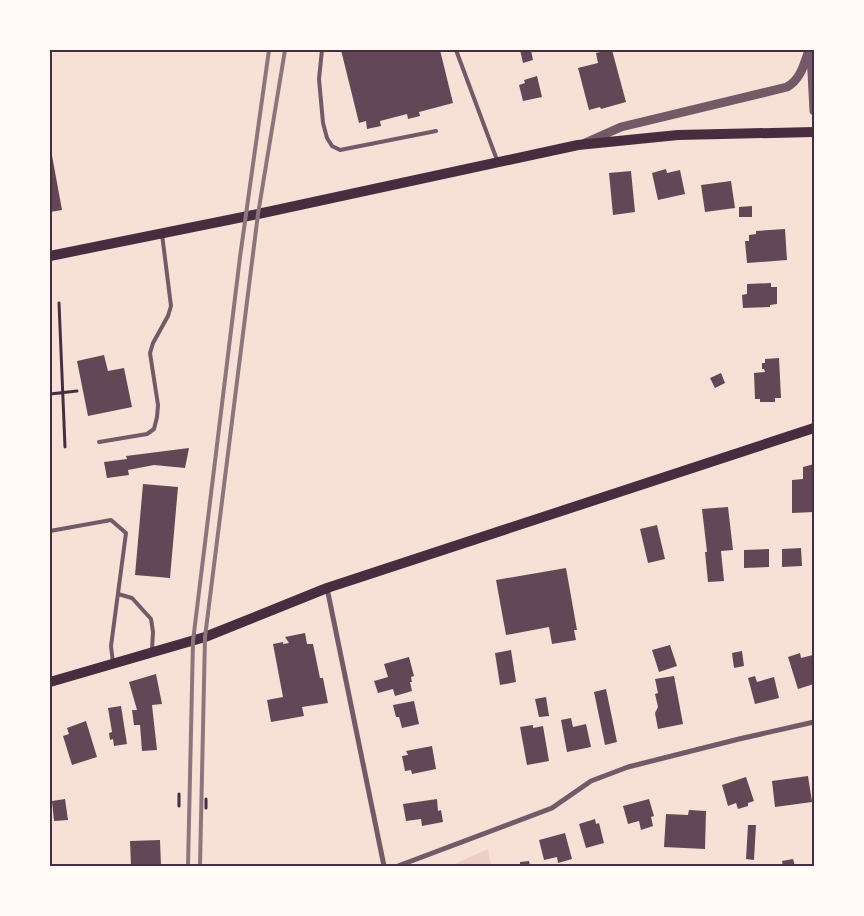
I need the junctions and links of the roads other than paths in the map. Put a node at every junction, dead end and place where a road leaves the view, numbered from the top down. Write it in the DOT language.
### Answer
graph roads {
  1 [pos="322,50"];
  2 [pos="456,50"];
  3 [pos="810,50"];
  4 [pos="814,111"];
  5 [pos="436,131"];
  6 [pos="814,132"];
  7 [pos="580,145"];
  8 [pos="498,163"];
  9 [pos="162,234"];
  10 [pos="50,256"];
  11 [pos="814,428"];
  12 [pos="99,442"];
  13 [pos="50,531"];
  14 [pos="327,588"];
  15 [pos="118,594"];
  16 [pos="152,652"];
  17 [pos="113,663"];
  18 [pos="50,682"];
  19 [pos="814,722"];
  20 [pos="384,866"];
  21 [pos="398,866"];
  1 -- 5 [label="lane"];
  2 -- 8 [label="lane"];
  3 -- 4 [label="street"];
  3 -- 7 [label="street"];
  6 -- 7 [label="main road"];
  7 -- 8 [label="main road"];
  8 -- 9 [label="main road"];
  9 -- 10 [label="main road"];
  9 -- 12 [label="lane"];
  11 -- 14 [label="main road"];
  13 -- 15 [label="lane"];
  14 -- 16 [label="main road"];
  14 -- 20 [label="street"];
  15 -- 16 [label="lane"];
  15 -- 17 [label="lane"];
  16 -- 17 [label="main road"];
  17 -- 18 [label="main road"];
  19 -- 21 [label="street"];
}
